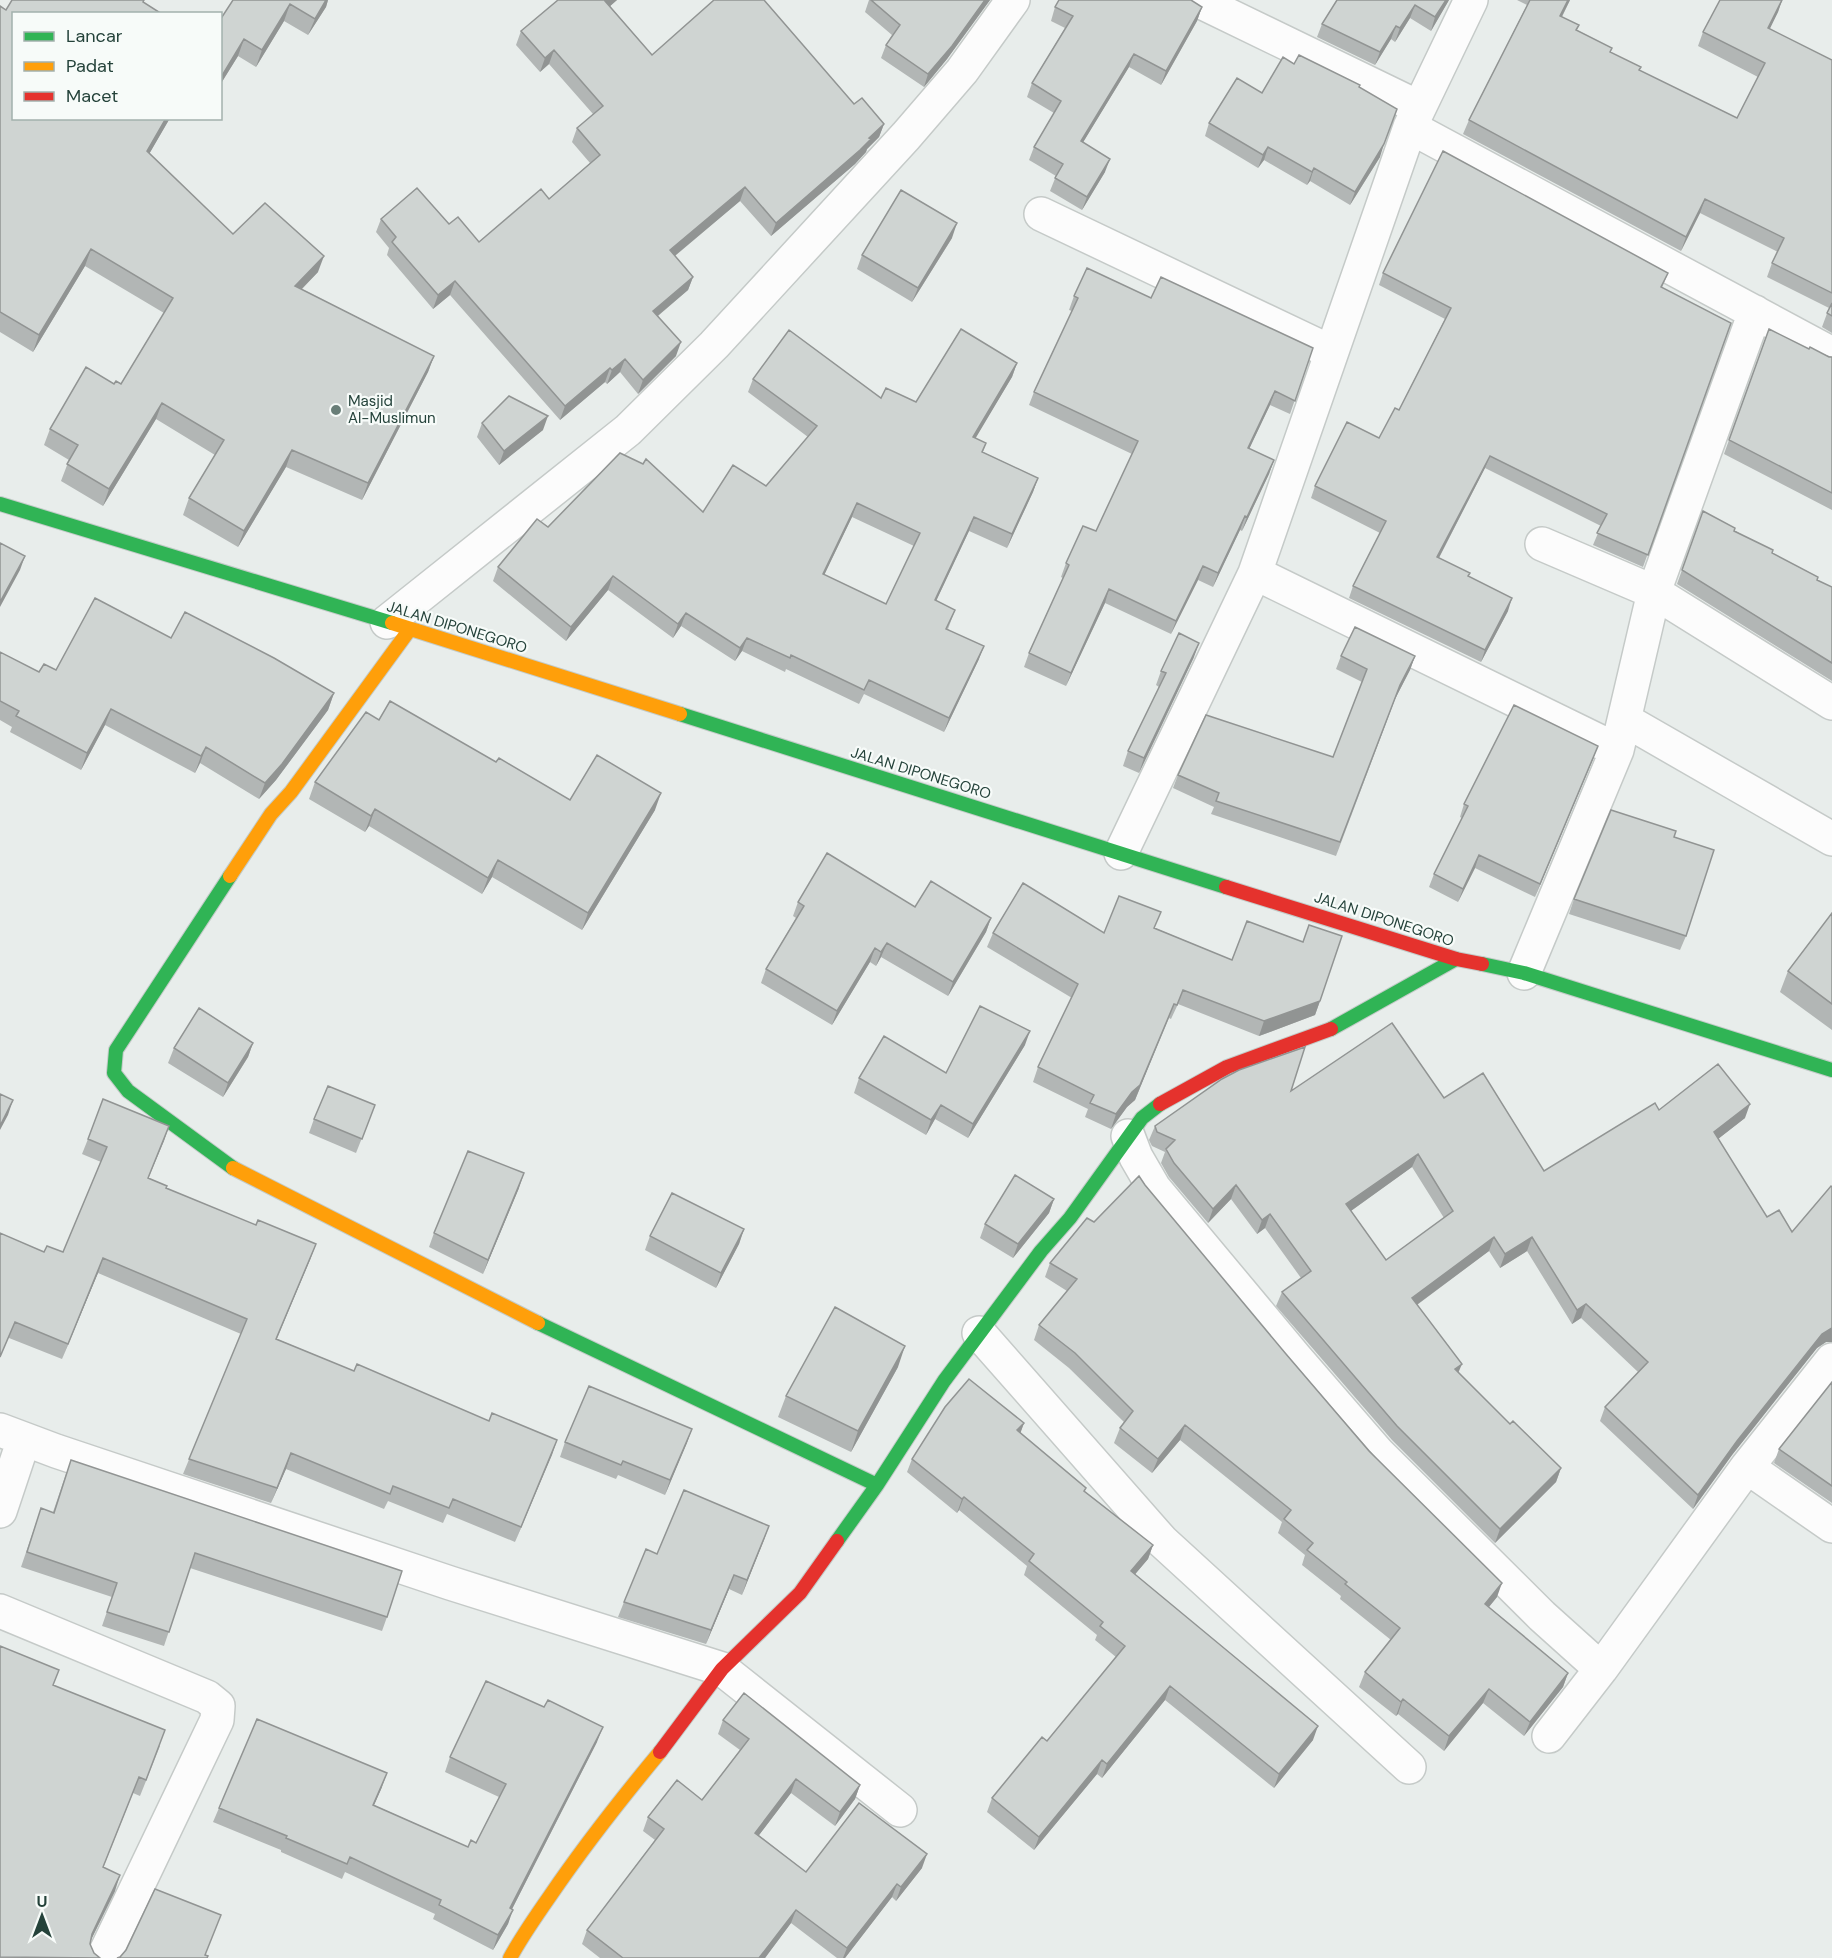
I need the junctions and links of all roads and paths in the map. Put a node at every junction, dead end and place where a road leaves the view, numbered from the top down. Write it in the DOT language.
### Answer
graph roads {
  1 [pos="1013,0"];
  2 [pos="1197,0"];
  3 [pos="1471,0"];
  4 [pos="1414,117"];
  5 [pos="1041,214"];
  6 [pos="1755,312"];
  7 [pos="1331,352"];
  8 [pos="1832,354"];
  9 [pos="0,504"];
  10 [pos="1542,544"];
  11 [pos="1254,573"];
  12 [pos="1654,592"];
  13 [pos="398,626"];
  14 [pos="1832,703"];
  15 [pos="1621,735"];
  16 [pos="1832,839"];
  17 [pos="1121,853"];
  18 [pos="1456,959"];
  19 [pos="1524,973"];
  20 [pos="1832,1070"];
  21 [pos="1128,1136"];
  22 [pos="980,1333"];
  23 [pos="1832,1360"];
  24 [pos="12,1434"];
  25 [pos="1747,1467"];
  26 [pos="877,1485"];
  27 [pos="0,1511"];
  28 [pos="1832,1526"];
  29 [pos="0,1611"];
  30 [pos="722,1669"];
  31 [pos="1601,1669"];
  32 [pos="1550,1736"];
  33 [pos="1409,1767"];
  34 [pos="900,1810"];
  35 [pos="103,1958"];
  36 [pos="510,1958"];
  1 -- 13 [label="street"];
  2 -- 4 [label="street"];
  3 -- 4 [label="street"];
  4 -- 6 [label="street"];
  4 -- 7 [label="street"];
  5 -- 7 [label="street"];
  6 -- 8 [label="street"];
  6 -- 12 [label="street"];
  7 -- 11 [label="street"];
  9 -- 13 [label="street, JALAN DIPONEGORO"];
  10 -- 12 [label="street"];
  11 -- 15 [label="street"];
  11 -- 17 [label="street"];
  12 -- 14 [label="street"];
  12 -- 15 [label="street"];
  13 -- 17 [label="street, JALAN DIPONEGORO"];
  13 -- 26 [label="street"];
  15 -- 16 [label="street"];
  15 -- 19 [label="street"];
  17 -- 18 [label="street, JALAN DIPONEGORO"];
  18 -- 19 [label="street, JALAN DIPONEGORO"];
  18 -- 21 [label="street"];
  19 -- 20 [label="street, JALAN DIPONEGORO"];
  21 -- 22 [label="street"];
  21 -- 31 [label="street"];
  22 -- 26 [label="street"];
  22 -- 33 [label="street"];
  23 -- 25 [label="street"];
  24 -- 27 [label="street"];
  24 -- 30 [label="street"];
  25 -- 28 [label="street"];
  25 -- 31 [label="street"];
  26 -- 30 [label="street"];
  29 -- 35 [label="street"];
  30 -- 34 [label="street"];
  30 -- 36 [label="street"];
  31 -- 32 [label="street"];
}
